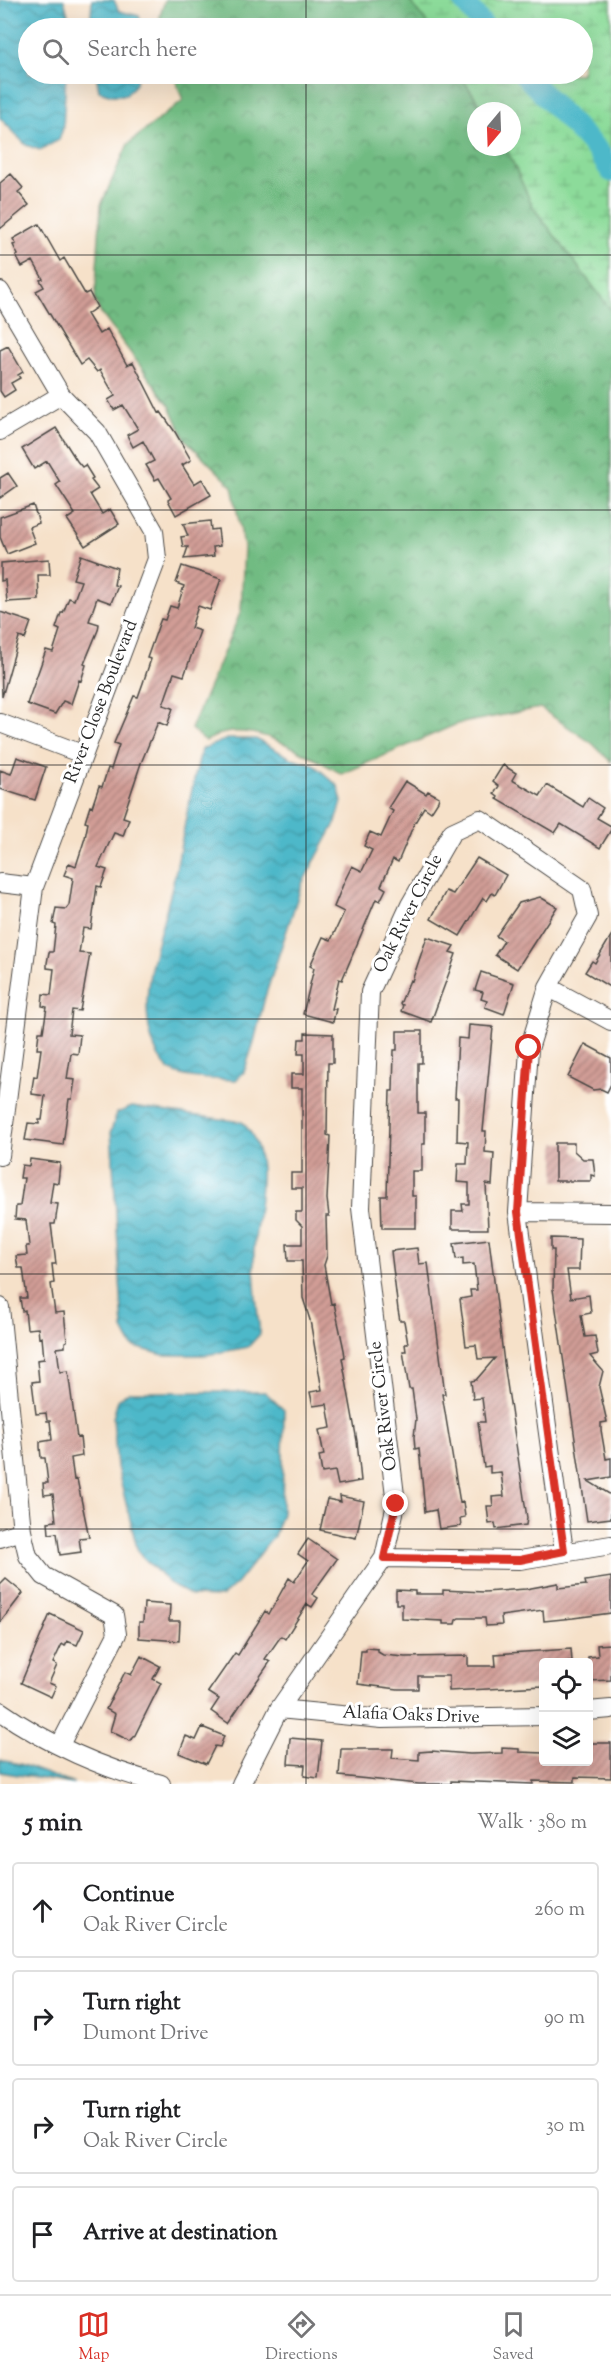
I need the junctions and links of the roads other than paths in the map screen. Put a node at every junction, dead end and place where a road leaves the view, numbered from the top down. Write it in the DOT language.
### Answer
graph roads {
  1 [pos="0,291"];
  2 [pos="61,395"];
  3 [pos="0,431"];
  4 [pos="0,723"];
  5 [pos="82,754"];
  6 [pos="0,883"];
  7 [pos="34,887"];
  8 [pos="549,987"];
  9 [pos="611,1021"];
  10 [pos="6,1051"];
  11 [pos="0,1156"];
  12 [pos="518,1212"];
  13 [pos="611,1213"];
  14 [pos="0,1307"];
  15 [pos="2,1375"];
  16 [pos="22,1531"];
  17 [pos="0,1538"];
  18 [pos="611,1545"];
  19 [pos="564,1551"];
  20 [pos="384,1558"];
  21 [pos="279,1709"];
  22 [pos="611,1709"];
  23 [pos="0,1711"];
  24 [pos="593,1711"];
  25 [pos="539,1716"];
  26 [pos="60,1746"];
  27 [pos="161,1784"];
  28 [pos="241,1784"];
  1 -- 2 [label="street, River Close Boulevard"];
  2 -- 3 [label="street"];
  2 -- 5 [label="street, River Close Boulevard"];
  4 -- 5 [label="street"];
  5 -- 7 [label="street, River Close Boulevard"];
  6 -- 7 [label="street"];
  7 -- 10 [label="street, River Close Boulevard"];
  8 -- 9 [label="street"];
  8 -- 12 [label="street, Oak River Circle"];
  8 -- 20 [label="street, Oak River Circle"];
  10 -- 11 [label="street, River Close Boulevard"];
  12 -- 13 [label="street"];
  12 -- 19 [label="street, Oak River Circle"];
  14 -- 15 [label="street"];
  15 -- 16 [label="street"];
  16 -- 17 [label="street"];
  16 -- 26 [label="street"];
  18 -- 19 [label="street"];
  19 -- 20 [label="street"];
  20 -- 21 [label="street, Oak River Circle"];
  21 -- 25 [label="street, Alafia Oaks Drive"];
  21 -- 28 [label="street, Oak River Circle"];
  22 -- 24 [label="street"];
  23 -- 26 [label="street"];
  26 -- 27 [label="street"];
}
